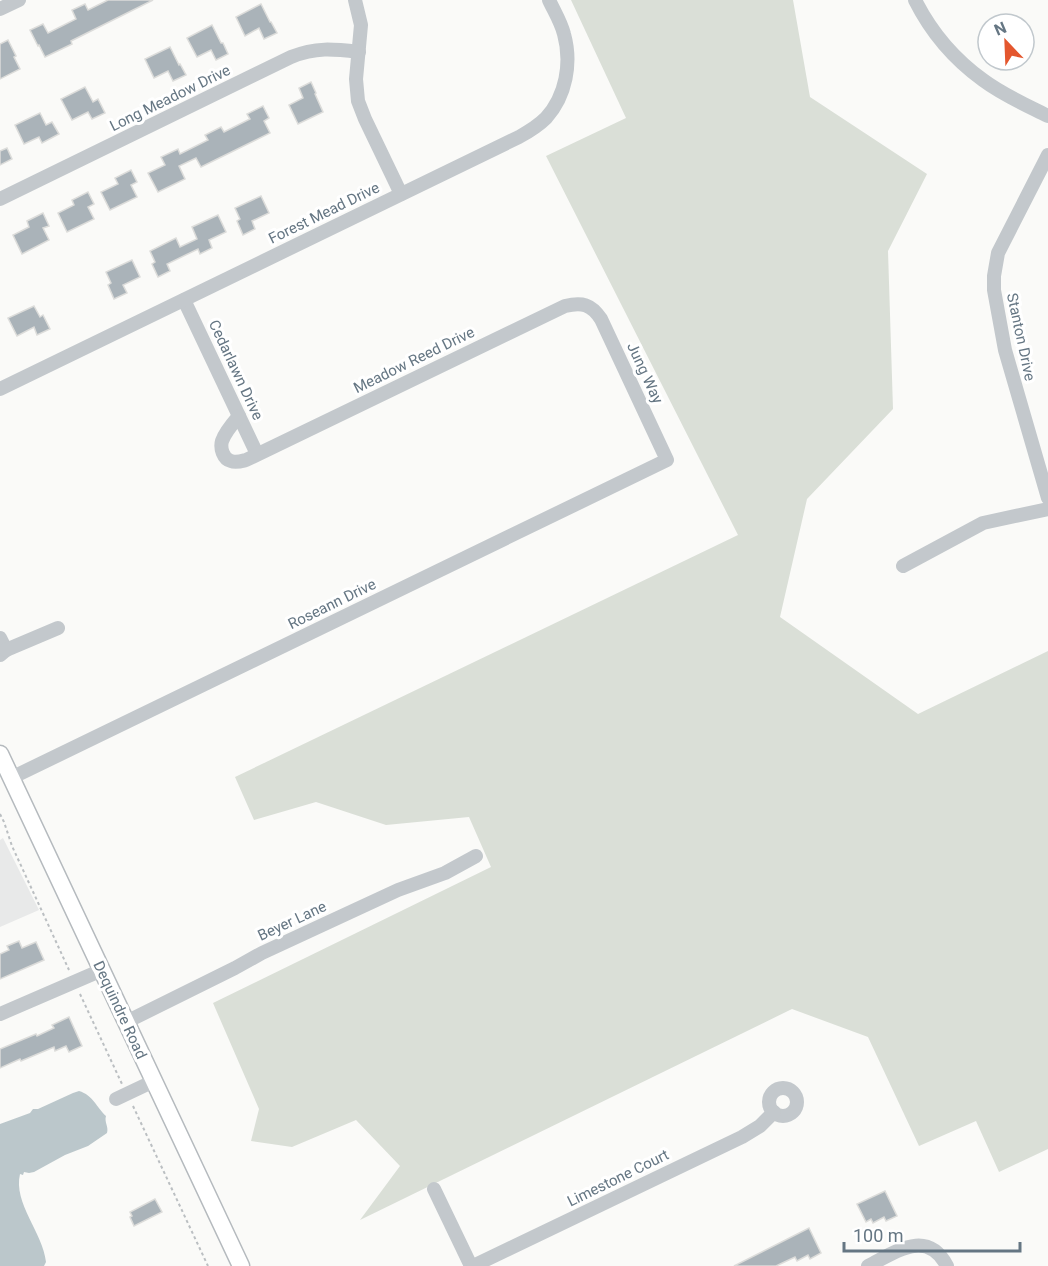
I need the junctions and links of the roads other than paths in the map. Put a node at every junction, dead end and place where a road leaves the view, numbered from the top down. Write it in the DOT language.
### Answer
graph roads {
  1 [pos="19,0"];
  2 [pos="355,0"];
  3 [pos="549,0"];
  4 [pos="915,0"];
  5 [pos="0,9"];
  6 [pos="359,52"];
  7 [pos="1048,116"];
  8 [pos="1048,155"];
  9 [pos="401,194"];
  10 [pos="0,199"];
  11 [pos="184,300"];
  12 [pos="587,305"];
  13 [pos="0,389"];
  14 [pos="239,416"];
  15 [pos="257,454"];
  16 [pos="667,460"];
  17 [pos="1048,498"];
  18 [pos="1048,509"];
  19 [pos="903,566"];
  20 [pos="58,628"];
  21 [pos="2,648"];
  22 [pos="0,754"];
  23 [pos="11,778"];
  24 [pos="476,856"];
  25 [pos="102,970"];
  26 [pos="0,1014"];
  27 [pos="126,1022"];
  28 [pos="154,1081"];
  29 [pos="121,1096"];
  30 [pos="774,1112"];
  31 [pos="434,1189"];
  32 [pos="241,1266"];
  33 [pos="472,1266"];
  34 [pos="868,1266"];
  35 [pos="947,1266"];
  1 -- 5 [label="street"];
  2 -- 6 [label="street"];
  3 -- 9 [label="street, Forest Mead Drive"];
  4 -- 7 [label="street"];
  6 -- 9 [label="street"];
  6 -- 10 [label="street, Long Meadow Drive"];
  8 -- 17 [label="street, Stanton Drive"];
  9 -- 11 [label="street, Forest Mead Drive"];
  11 -- 13 [label="street, Forest Mead Drive"];
  11 -- 14 [label="street, Cedarlawn Drive"];
  12 -- 15 [label="street, Meadow Reed Drive"];
  12 -- 16 [label="street, Jung Way"];
  14 -- 15 [label="street, Cedarlawn Drive"];
  14 -- 15 [label="street, Meadow Reed Drive"];
  16 -- 23 [label="street, Roseann Drive"];
  18 -- 19 [label="street"];
  20 -- 21 [label="street"];
  22 -- 23 [label="main road, Dequindre Road"];
  23 -- 25 [label="main road, Dequindre Road"];
  24 -- 27 [label="street, Beyer Lane"];
  25 -- 26 [label="street"];
  25 -- 27 [label="main road, Dequindre Road"];
  27 -- 28 [label="main road, Dequindre Road"];
  28 -- 29 [label="street"];
  28 -- 32 [label="main road, Dequindre Road"];
  30 -- 33 [label="street, Limestone Court"];
  31 -- 33 [label="street"];
  34 -- 35 [label="street"];
}
